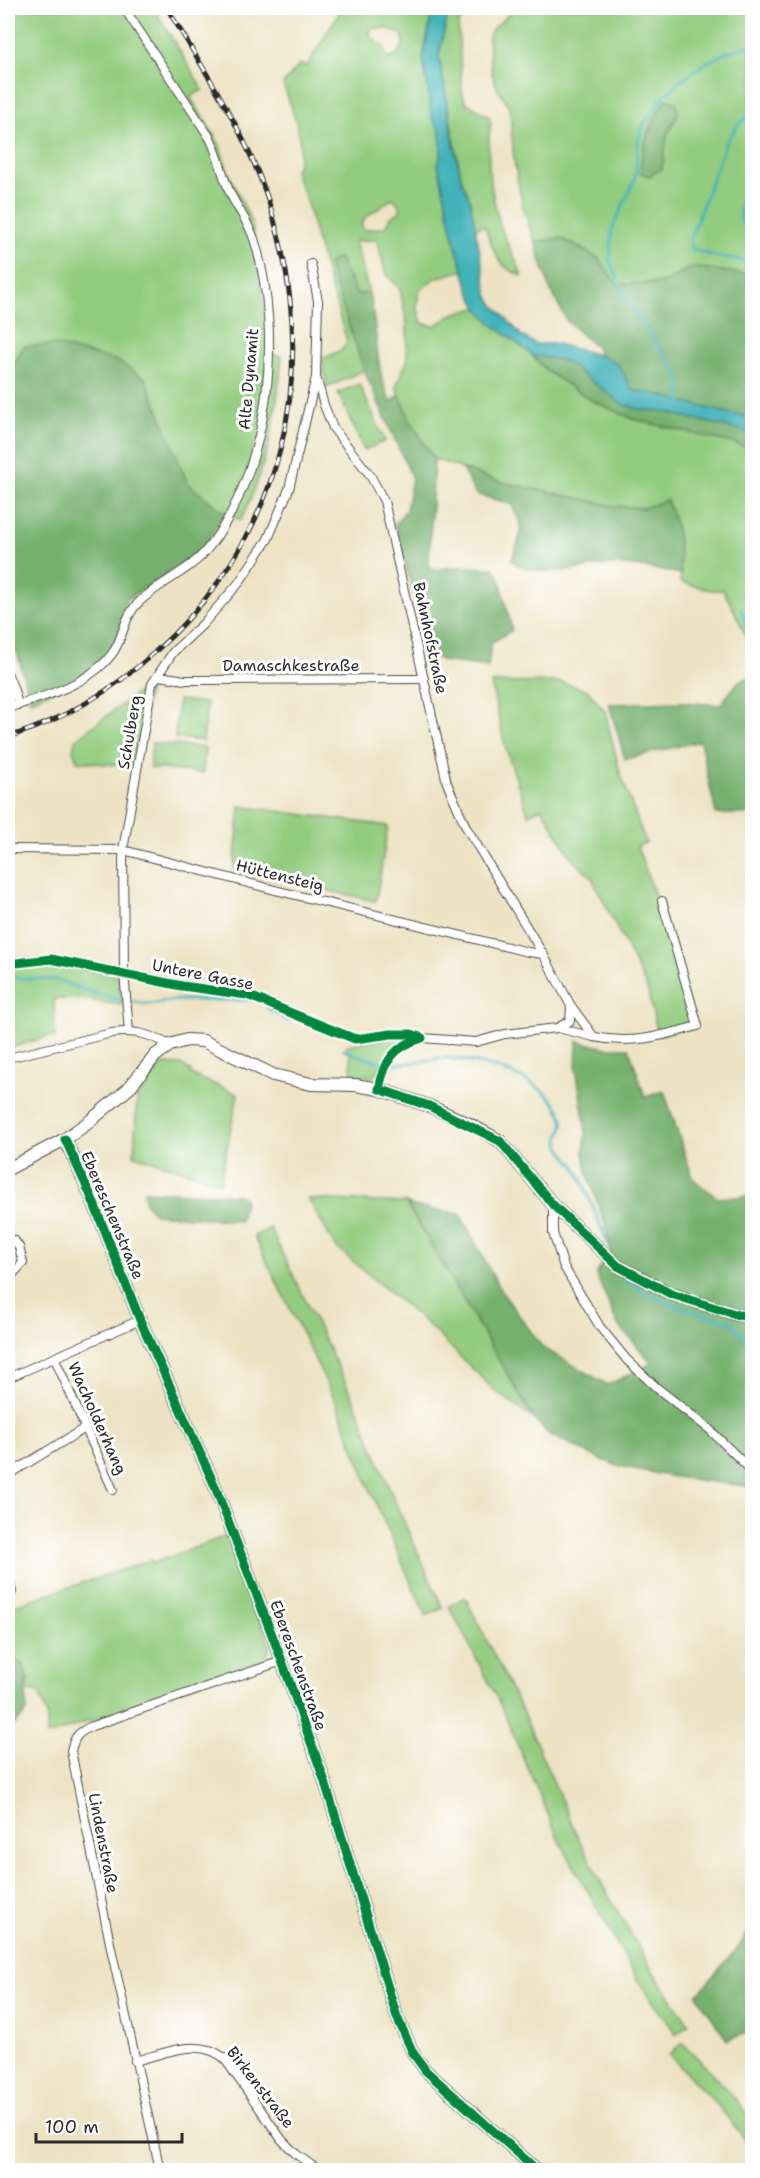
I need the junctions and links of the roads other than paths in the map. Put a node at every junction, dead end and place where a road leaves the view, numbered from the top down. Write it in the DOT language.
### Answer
graph roads {
  1 [pos="124,8"];
  2 [pos="312,264"];
  3 [pos="316,377"];
  4 [pos="8,675"];
  5 [pos="159,676"];
  6 [pos="424,679"];
  7 [pos="18,705"];
  8 [pos="8,708"];
  9 [pos="8,849"];
  10 [pos="123,850"];
  11 [pos="662,901"];
  12 [pos="543,954"];
  13 [pos="8,964"];
  14 [pos="124,973"];
  15 [pos="571,1006"];
  16 [pos="557,1028"];
  17 [pos="129,1031"];
  18 [pos="594,1037"];
  19 [pos="422,1038"];
  20 [pos="170,1045"];
  21 [pos="8,1058"];
  22 [pos="379,1089"];
  23 [pos="65,1138"];
  24 [pos="8,1169"];
  25 [pos="553,1205"];
  26 [pos="8,1243"];
  27 [pos="8,1279"];
  28 [pos="753,1316"];
  29 [pos="140,1320"];
  30 [pos="55,1359"];
  31 [pos="8,1378"];
  32 [pos="85,1428"];
  33 [pos="753,1472"];
  34 [pos="8,1475"];
  35 [pos="113,1490"];
  36 [pos="8,1576"];
  37 [pos="8,1597"];
  38 [pos="282,1661"];
  39 [pos="135,2061"];
  40 [pos="160,2170"];
  41 [pos="318,2170"];
  42 [pos="537,2170"];
  1 -- 7 [label="street, Alte Dynamit"];
  2 -- 3 [label="street, Bahnhofstraße"];
  3 -- 5 [label="street, Schulberg"];
  3 -- 6 [label="street, Bahnhofstraße"];
  4 -- 7 [label="street"];
  5 -- 6 [label="street, Damaschkestraße"];
  5 -- 10 [label="street, Schulberg"];
  6 -- 12 [label="street, Bahnhofstraße"];
  7 -- 8 [label="street, Alte Dynamit"];
  9 -- 10 [label="street, Hüttensteig"];
  10 -- 12 [label="street, Hüttensteig"];
  10 -- 14 [label="street, Schulberg"];
  11 -- 18 [label="street"];
  12 -- 15 [label="street, Bahnhofstraße"];
  13 -- 14 [label="street, Untere Gasse"];
  14 -- 17 [label="street, Schulberg"];
  14 -- 19 [label="street, Untere Gasse"];
  15 -- 16 [label="street"];
  15 -- 18 [label="street, Bahnhofstraße"];
  16 -- 18 [label="street"];
  16 -- 19 [label="street"];
  17 -- 20 [label="street"];
  17 -- 21 [label="street"];
  19 -- 22 [label="street"];
  20 -- 22 [label="street"];
  20 -- 23 [label="street"];
  22 -- 25 [label="street"];
  23 -- 24 [label="street"];
  23 -- 29 [label="street, Ebereschenstraße"];
  25 -- 28 [label="street"];
  25 -- 33 [label="street"];
  26 -- 27 [label="street"];
  29 -- 30 [label="street"];
  29 -- 38 [label="street, Ebereschenstraße"];
  30 -- 31 [label="street"];
  30 -- 32 [label="street, Wacholderhang"];
  32 -- 34 [label="street"];
  32 -- 35 [label="street, Wacholderhang"];
  36 -- 37 [label="street"];
  38 -- 39 [label="street, Lindenstraße"];
  38 -- 42 [label="street, Ebereschenstraße"];
  39 -- 40 [label="street, Lindenstraße"];
  39 -- 41 [label="street, Birkenstraße"];
}
